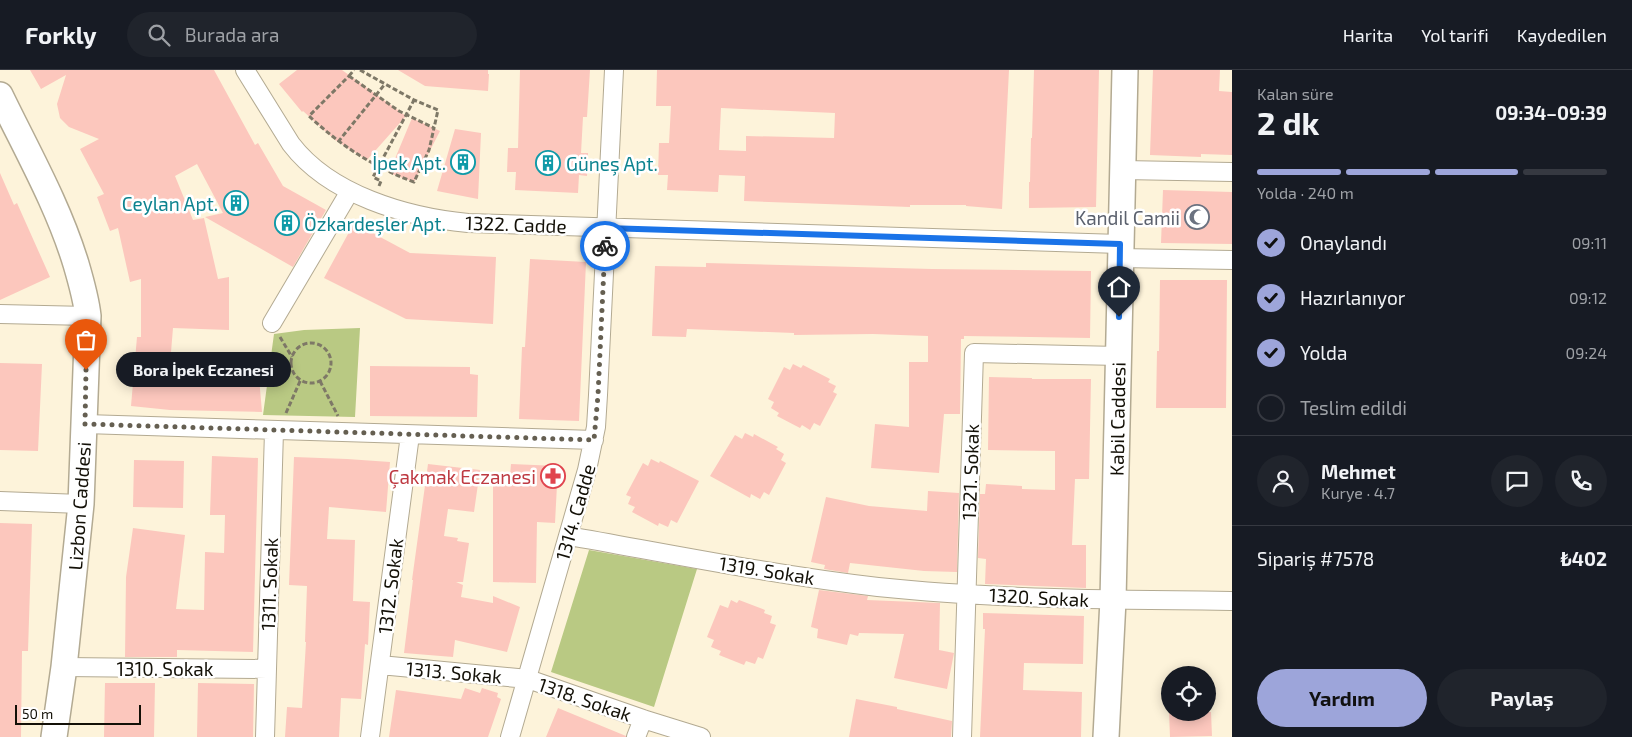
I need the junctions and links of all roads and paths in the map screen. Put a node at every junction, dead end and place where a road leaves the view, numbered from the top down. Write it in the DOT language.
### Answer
graph roads {
  1 [pos="245,70"];
  2 [pos="354,70"];
  3 [pos="360,70"];
  4 [pos="614,70"];
  5 [pos="1125,70"];
  6 [pos="349,76"];
  7 [pos="385,84"];
  8 [pos="0,96"];
  9 [pos="376,96"];
  10 [pos="414,100"];
  11 [pos="406,116"];
  12 [pos="434,128"];
  13 [pos="338,142"];
  14 [pos="378,167"];
  15 [pos="1123,170"];
  16 [pos="1232,172"];
  17 [pos="350,191"];
  18 [pos="606,228"];
  19 [pos="1120,251"];
  20 [pos="1232,260"];
  21 [pos="0,314"];
  22 [pos="88,316"];
  23 [pos="272,323"];
  24 [pos="1119,356"];
  25 [pos="293,357"];
  26 [pos="301,380"];
  27 [pos="320,381"];
  28 [pos="85,424"];
  29 [pos="276,431"];
  30 [pos="348,433"];
  31 [pos="410,435"];
  32 [pos="594,440"];
  33 [pos="0,501"];
  34 [pos="81,504"];
  35 [pos="569,536"];
  36 [pos="966,593"];
  37 [pos="1113,600"];
  38 [pos="1232,601"];
  39 [pos="380,665"];
  40 [pos="64,667"];
  41 [pos="267,669"];
  42 [pos="528,679"];
  43 [pos="60,694"];
  44 [pos="643,719"];
  45 [pos="48,737"];
  46 [pos="54,737"];
  47 [pos="63,737"];
  48 [pos="264,737"];
  49 [pos="370,737"];
  50 [pos="510,737"];
  51 [pos="636,737"];
  52 [pos="701,737"];
  53 [pos="962,737"];
  54 [pos="1106,737"];
  1 -- 17 [label="street, 1322. Cadde"];
  2 -- 6 [label="path"];
  3 -- 7 [label="path"];
  4 -- 18 [label="street, 1314. Cadde"];
  5 -- 15 [label="main road, Kabil Caddesi"];
  6 -- 9 [label="path"];
  6 -- 13 [label="path"];
  7 -- 9 [label="path"];
  7 -- 10 [label="path"];
  8 -- 22 [label="main road, Lizbon Caddesi"];
  9 -- 11 [label="path"];
  9 -- 13 [label="path"];
  10 -- 11 [label="path"];
  10 -- 12 [label="path"];
  11 -- 12 [label="path"];
  11 -- 14 [label="path"];
  12 -- 14 [label="path"];
  13 -- 14 [label="path"];
  15 -- 16 [label="street"];
  15 -- 19 [label="main road, Kabil Caddesi"];
  17 -- 18 [label="street, 1322. Cadde"];
  17 -- 23 [label="street"];
  18 -- 19 [label="street, 1322. Cadde"];
  18 -- 32 [label="street, 1314. Cadde"];
  19 -- 20 [label="street, 1322. Cadde"];
  19 -- 24 [label="main road, Kabil Caddesi"];
  21 -- 22 [label="street"];
  22 -- 28 [label="main road, Lizbon Caddesi"];
  23 -- 25 [label="path"];
  24 -- 36 [label="street, 1321. Sokak"];
  24 -- 37 [label="main road, Kabil Caddesi"];
  25 -- 26 [label="path"];
  25 -- 27 [label="path"];
  26 -- 27 [label="path"];
  26 -- 29 [label="path"];
  27 -- 30 [label="path"];
  28 -- 29 [label="street"];
  28 -- 34 [label="main road, Lizbon Caddesi"];
  29 -- 30 [label="street"];
  29 -- 41 [label="street, 1311. Sokak"];
  30 -- 31 [label="street"];
  31 -- 32 [label="street"];
  31 -- 39 [label="street, 1312. Sokak"];
  32 -- 35 [label="street, 1314. Cadde"];
  33 -- 34 [label="street"];
  34 -- 40 [label="main road, Lizbon Caddesi"];
  35 -- 36 [label="street, 1319. Sokak"];
  35 -- 42 [label="street, 1314. Cadde"];
  36 -- 37 [label="street, 1320. Sokak"];
  36 -- 53 [label="street, 1321. Sokak"];
  37 -- 38 [label="street, 1320. Sokak"];
  37 -- 54 [label="main road, Kabil Caddesi"];
  39 -- 42 [label="street, 1313. Sokak"];
  39 -- 49 [label="street, 1312. Sokak"];
  40 -- 41 [label="street, 1310. Sokak"];
  40 -- 43 [label="main road, Lizbon Caddesi"];
  41 -- 48 [label="street, 1311. Sokak"];
  42 -- 44 [label="street, 1318. Sokak"];
  42 -- 50 [label="street, 1314. Cadde"];
  43 -- 45 [label="main road, Lizbon Caddesi"];
  43 -- 46 [label="main road, Lizbon Caddesi"];
  43 -- 47 [label="main road, Lizbon Caddesi"];
  44 -- 51 [label="street"];
  44 -- 52 [label="street, 1318. Sokak"];
}
